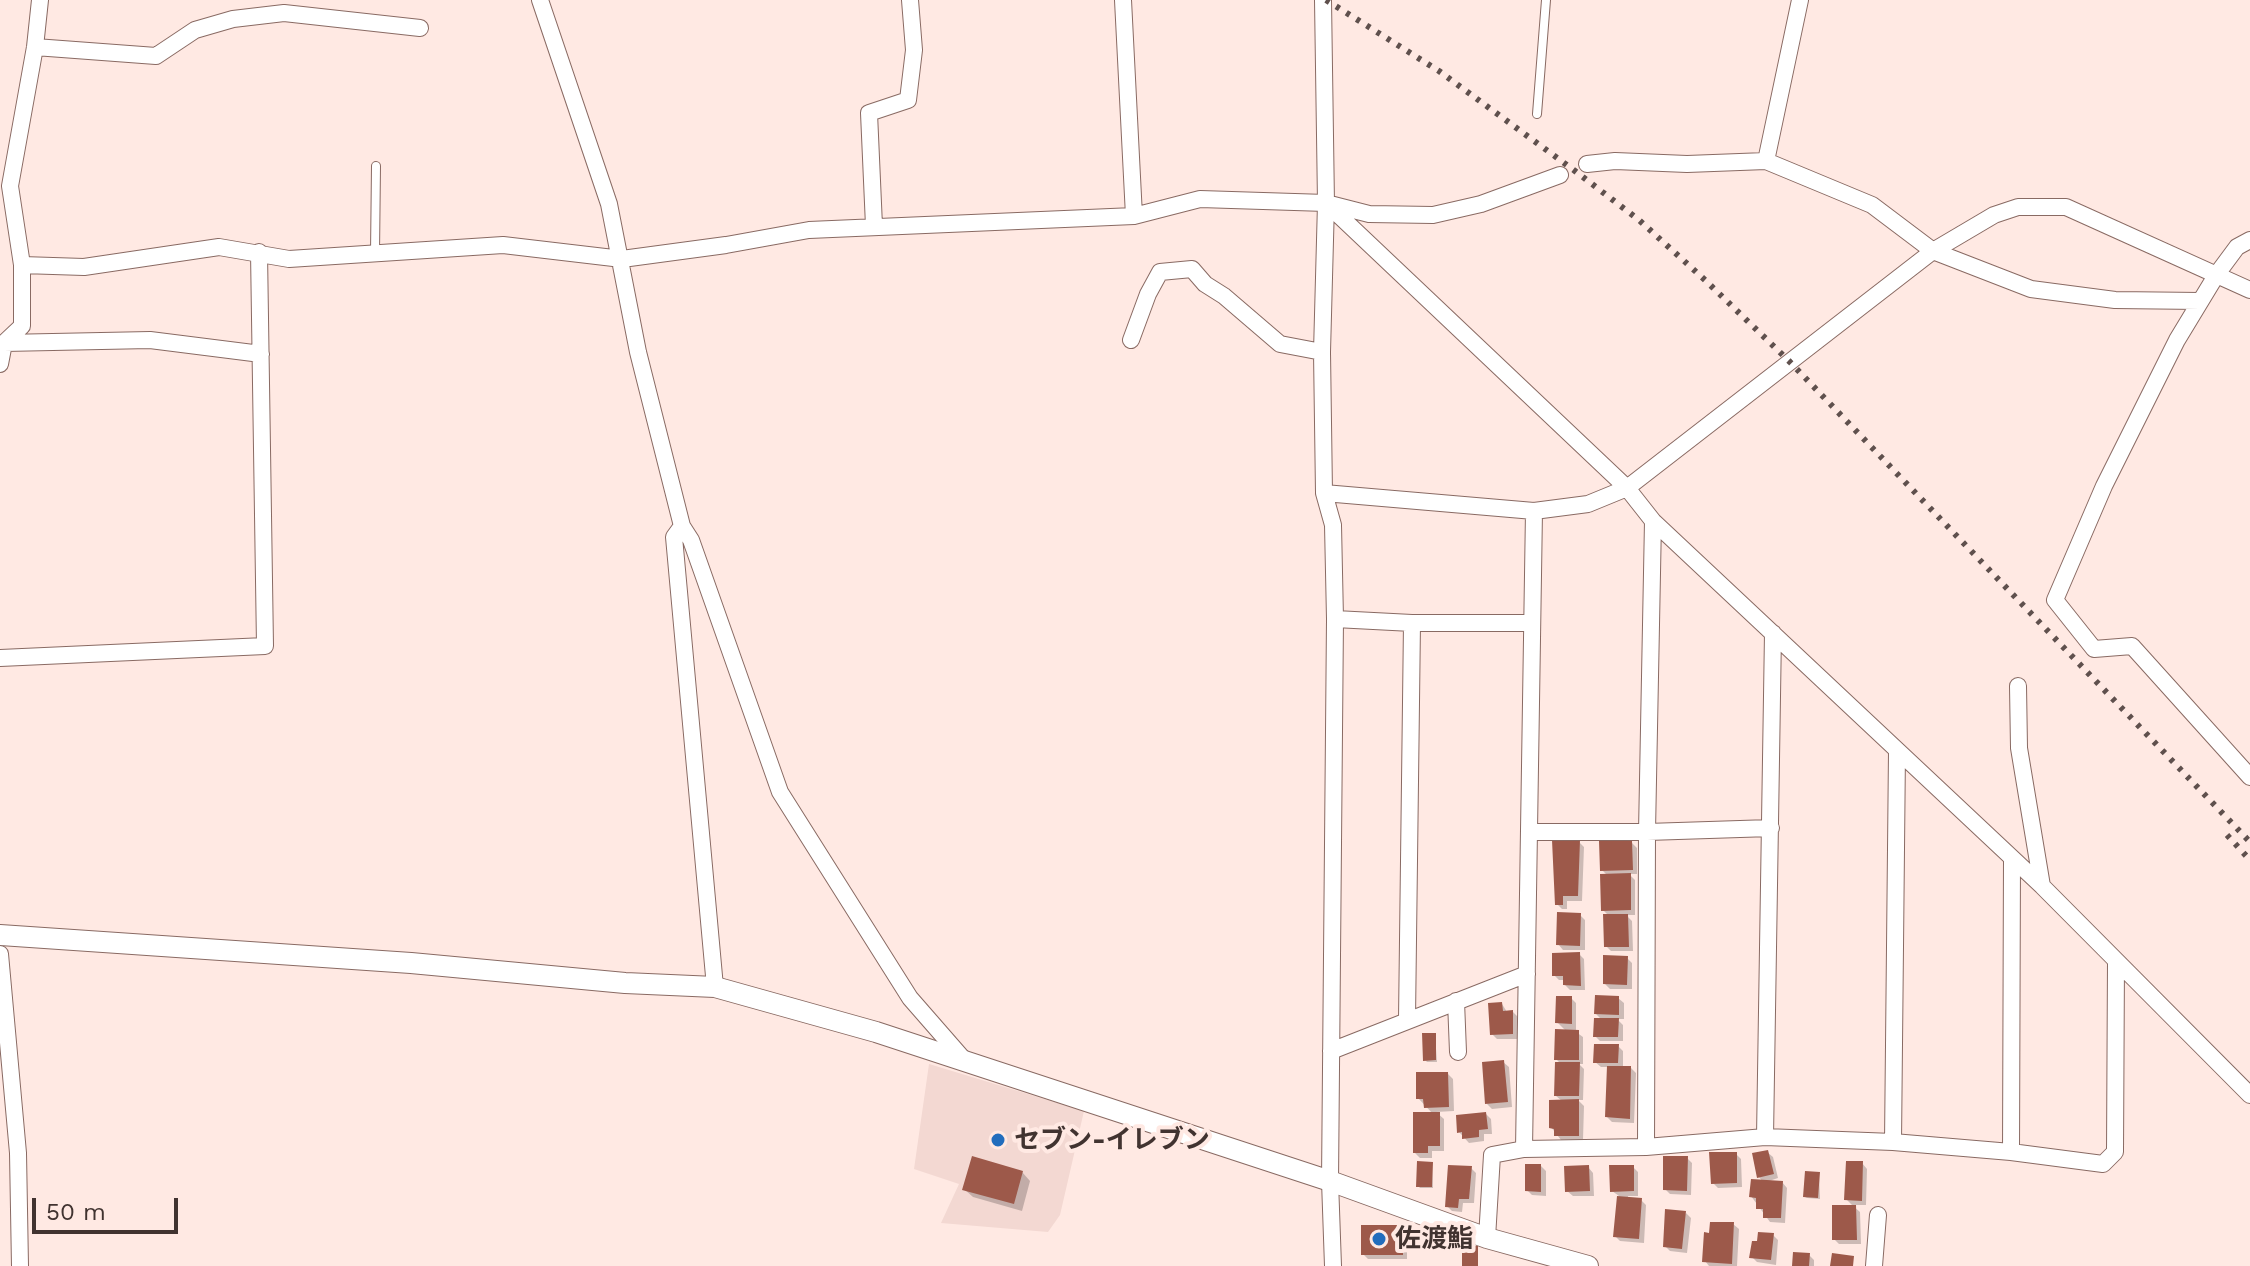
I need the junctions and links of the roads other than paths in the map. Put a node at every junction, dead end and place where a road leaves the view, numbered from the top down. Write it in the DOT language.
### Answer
graph roads {
  1 [pos="40,0"];
  2 [pos="540,0"];
  3 [pos="910,0"];
  4 [pos="1123,0"];
  5 [pos="1323,0"];
  6 [pos="1546,0"];
  7 [pos="1800,0"];
  8 [pos="420,28"];
  9 [pos="35,47"];
  10 [pos="1537,114"];
  11 [pos="1766,161"];
  12 [pos="1587,164"];
  13 [pos="376,166"];
  14 [pos="1560,175"];
  15 [pos="5,185"];
  16 [pos="1326,203"];
  17 [pos="1134,216"];
  18 [pos="874,226"];
  19 [pos="2250,240"];
  20 [pos="1933,251"];
  21 [pos="259,252"];
  22 [pos="375,253"];
  23 [pos="622,259"];
  24 [pos="22,265"];
  25 [pos="2217,274"];
  26 [pos="2250,290"];
  27 [pos="2200,301"];
  28 [pos="1131,340"];
  29 [pos="2,343"];
  30 [pos="1322,352"];
  31 [pos="261,354"];
  32 [pos="0,364"];
  33 [pos="1627,488"];
  34 [pos="1324,493"];
  35 [pos="1534,511"];
  36 [pos="1653,521"];
  37 [pos="682,526"];
  38 [pos="1335,619"];
  39 [pos="1412,623"];
  40 [pos="1531,623"];
  41 [pos="1773,633"];
  42 [pos="0,658"];
  43 [pos="2018,686"];
  44 [pos="1897,751"];
  45 [pos="2250,777"];
  46 [pos="1771,828"];
  47 [pos="1529,832"];
  48 [pos="1647,832"];
  49 [pos="2012,858"];
  50 [pos="2042,886"];
  51 [pos="0,935"];
  52 [pos="0,954"];
  53 [pos="2116,961"];
  54 [pos="1527,974"];
  55 [pos="715,987"];
  56 [pos="1456,1001"];
  57 [pos="1407,1019"];
  58 [pos="1331,1051"];
  59 [pos="1458,1052"];
  60 [pos="966,1062"];
  61 [pos="2250,1095"];
  62 [pos="1765,1137"];
  63 [pos="1893,1142"];
  64 [pos="1646,1147"];
  65 [pos="1524,1149"];
  66 [pos="2011,1152"];
  67 [pos="1330,1181"];
  68 [pos="1878,1215"];
  69 [pos="1487,1238"];
  70 [pos="20,1266"];
  71 [pos="1333,1266"];
  72 [pos="1588,1266"];
  73 [pos="1874,1266"];
  1 -- 9 [label="street"];
  2 -- 23 [label="street"];
  3 -- 18 [label="street"];
  4 -- 17 [label="street"];
  5 -- 16 [label="street"];
  6 -- 10 [label="lane"];
  7 -- 11 [label="street"];
  8 -- 9 [label="street"];
  9 -- 15 [label="street"];
  11 -- 12 [label="street"];
  11 -- 20 [label="street"];
  13 -- 22 [label="lane"];
  14 -- 16 [label="street"];
  15 -- 24 [label="street"];
  16 -- 17 [label="street"];
  16 -- 30 [label="street"];
  16 -- 33 [label="street"];
  17 -- 18 [label="street"];
  18 -- 23 [label="street"];
  19 -- 25 [label="street"];
  20 -- 25 [label="street"];
  20 -- 27 [label="street"];
  20 -- 33 [label="street"];
  21 -- 22 [label="street"];
  21 -- 24 [label="street"];
  21 -- 31 [label="street"];
  22 -- 23 [label="street"];
  23 -- 37 [label="street"];
  24 -- 29 [label="street"];
  25 -- 26 [label="street"];
  25 -- 27 [label="street"];
  27 -- 45 [label="street"];
  28 -- 30 [label="street"];
  29 -- 31 [label="street"];
  29 -- 32 [label="street"];
  30 -- 34 [label="street"];
  31 -- 42 [label="street"];
  33 -- 35 [label="street"];
  33 -- 36 [label="street"];
  34 -- 35 [label="street"];
  34 -- 38 [label="street"];
  35 -- 40 [label="street"];
  36 -- 41 [label="street"];
  36 -- 48 [label="street"];
  37 -- 55 [label="street"];
  37 -- 60 [label="street"];
  38 -- 39 [label="street"];
  38 -- 58 [label="street"];
  39 -- 40 [label="street"];
  39 -- 57 [label="street"];
  40 -- 47 [label="street"];
  41 -- 44 [label="street"];
  41 -- 46 [label="street"];
  43 -- 50 [label="street"];
  44 -- 49 [label="street"];
  44 -- 63 [label="street"];
  46 -- 48 [label="street"];
  46 -- 62 [label="street"];
  47 -- 48 [label="street"];
  47 -- 54 [label="street"];
  48 -- 64 [label="street"];
  49 -- 50 [label="street"];
  49 -- 66 [label="street"];
  50 -- 53 [label="street"];
  51 -- 55 [label="street"];
  52 -- 70 [label="street"];
  53 -- 61 [label="street"];
  53 -- 66 [label="street"];
  54 -- 56 [label="street"];
  54 -- 65 [label="street"];
  55 -- 60 [label="street"];
  56 -- 57 [label="street"];
  56 -- 59 [label="street"];
  57 -- 58 [label="street"];
  58 -- 67 [label="street"];
  60 -- 67 [label="street"];
  62 -- 63 [label="street"];
  62 -- 64 [label="street"];
  63 -- 66 [label="street"];
  64 -- 65 [label="street"];
  65 -- 69 [label="street"];
  67 -- 69 [label="street"];
  67 -- 71 [label="street"];
  68 -- 73 [label="street"];
  69 -- 72 [label="street"];
}
